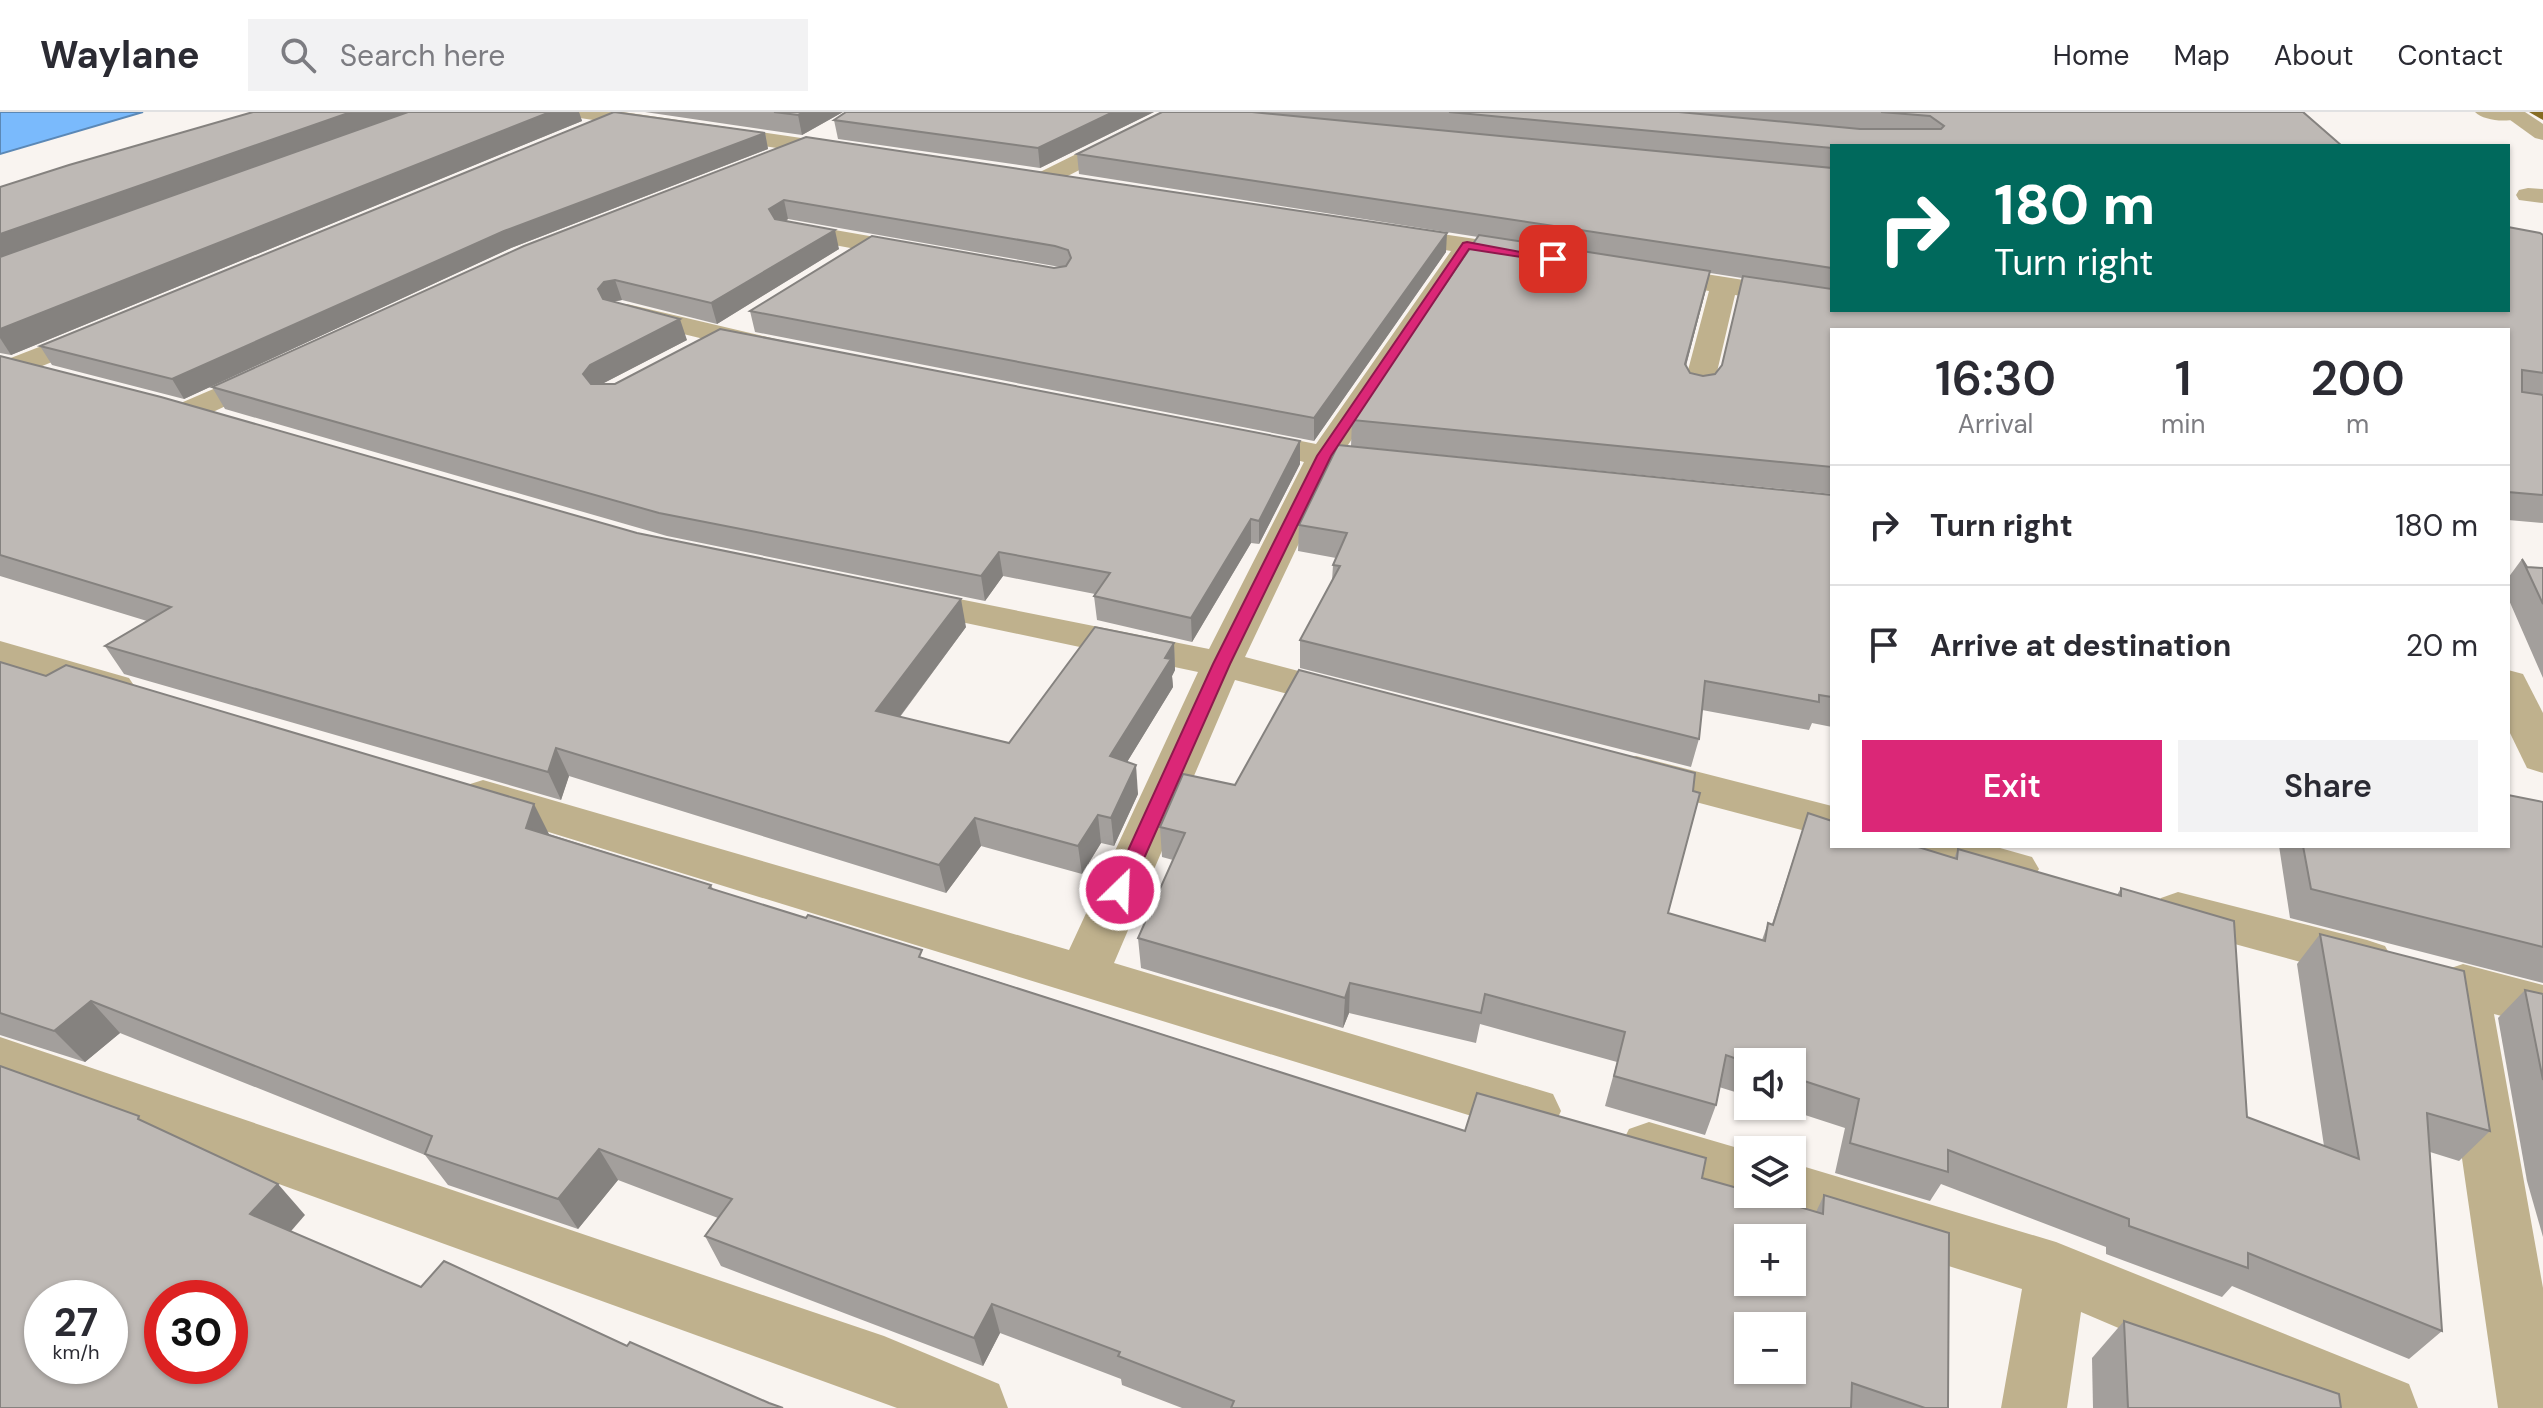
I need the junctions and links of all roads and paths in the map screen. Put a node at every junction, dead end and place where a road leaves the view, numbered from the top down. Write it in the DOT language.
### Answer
graph roads {
  1 [pos="2486,112"];
  2 [pos="1175,113"];
  3 [pos="2512,113"];
  4 [pos="662,116"];
  5 [pos="1203,117"];
  6 [pos="577,124"];
  7 [pos="841,126"];
  8 [pos="2543,133"];
  9 [pos="804,146"];
  10 [pos="879,156"];
  11 [pos="762,162"];
  12 [pos="1014,175"];
  13 [pos="1044,179"];
  14 [pos="1091,186"];
  15 [pos="789,230"];
  16 [pos="1372,231"];
  17 [pos="871,244"];
  18 [pos="1467,246"];
  19 [pos="949,258"];
  20 [pos="1558,260"];
  21 [pos="834,267"];
  22 [pos="1618,269"];
  23 [pos="1724,285"];
  24 [pos="1830,302"];
  25 [pos="621,311"];
  26 [pos="759,314"];
  27 [pos="118,325"];
  28 [pos="721,337"];
  29 [pos="693,352"];
  30 [pos="799,352"];
  31 [pos="298,360"];
  32 [pos="7,366"];
  33 [pos="72,382"];
  34 [pos="1698,389"];
  35 [pos="233,425"];
  36 [pos="1278,446"];
  37 [pos="1324,456"];
  38 [pos="1434,467"];
  39 [pos="879,594"];
  40 [pos="0,653"];
  41 [pos="1222,664"];
  42 [pos="2510,687"];
  43 [pos="152,698"];
  44 [pos="1390,708"];
  45 [pos="2543,758"];
  46 [pos="1603,763"];
  47 [pos="442,784"];
  48 [pos="1830,821"];
  49 [pos="1934,848"];
  50 [pos="2064,882"];
  51 [pos="2140,901"];
  52 [pos="1083,974"];
  53 [pos="2463,985"];
  54 [pos="2543,1006"];
  55 [pos="0,1060"];
  56 [pos="1567,1122"];
  57 [pos="1612,1135"];
  58 [pos="1734,1173"];
  59 [pos="1806,1194"];
  60 [pos="2056,1271"];
  61 [pos="975,1408"];
  62 [pos="2034,1408"];
  63 [pos="2385,1408"];
  64 [pos="2531,1408"];
  1 -- 3 [label="street"];
  2 -- 5 [label="street"];
  2 -- 13 [label="street"];
  3 -- 8 [label="street"];
  4 -- 6 [label="street"];
  4 -- 9 [label="street"];
  7 -- 9 [label="street"];
  9 -- 10 [label="street"];
  9 -- 11 [label="street"];
  12 -- 13 [label="street"];
  13 -- 14 [label="street"];
  15 -- 17 [label="street"];
  16 -- 18 [label="street"];
  17 -- 19 [label="street"];
  17 -- 21 [label="street"];
  18 -- 20 [label="street"];
  18 -- 37 [label="street"];
  22 -- 23 [label="street"];
  23 -- 24 [label="street"];
  23 -- 34 [label="street"];
  25 -- 28 [label="street"];
  26 -- 28 [label="street"];
  27 -- 32 [label="street"];
  28 -- 29 [label="street"];
  28 -- 30 [label="street"];
  31 -- 35 [label="street"];
  32 -- 33 [label="street"];
  36 -- 37 [label="street"];
  37 -- 38 [label="street"];
  37 -- 41 [label="street"];
  39 -- 41 [label="street"];
  40 -- 43 [label="street"];
  41 -- 44 [label="street"];
  41 -- 52 [label="street"];
  42 -- 45 [label="street"];
  46 -- 48 [label="street"];
  47 -- 52 [label="street"];
  49 -- 50 [label="street"];
  51 -- 53 [label="street"];
  52 -- 56 [label="street"];
  53 -- 54 [label="street"];
  53 -- 64 [label="street"];
  55 -- 61 [label="street"];
  57 -- 58 [label="street"];
  59 -- 60 [label="street"];
  60 -- 62 [label="street"];
  60 -- 63 [label="street"];
}
